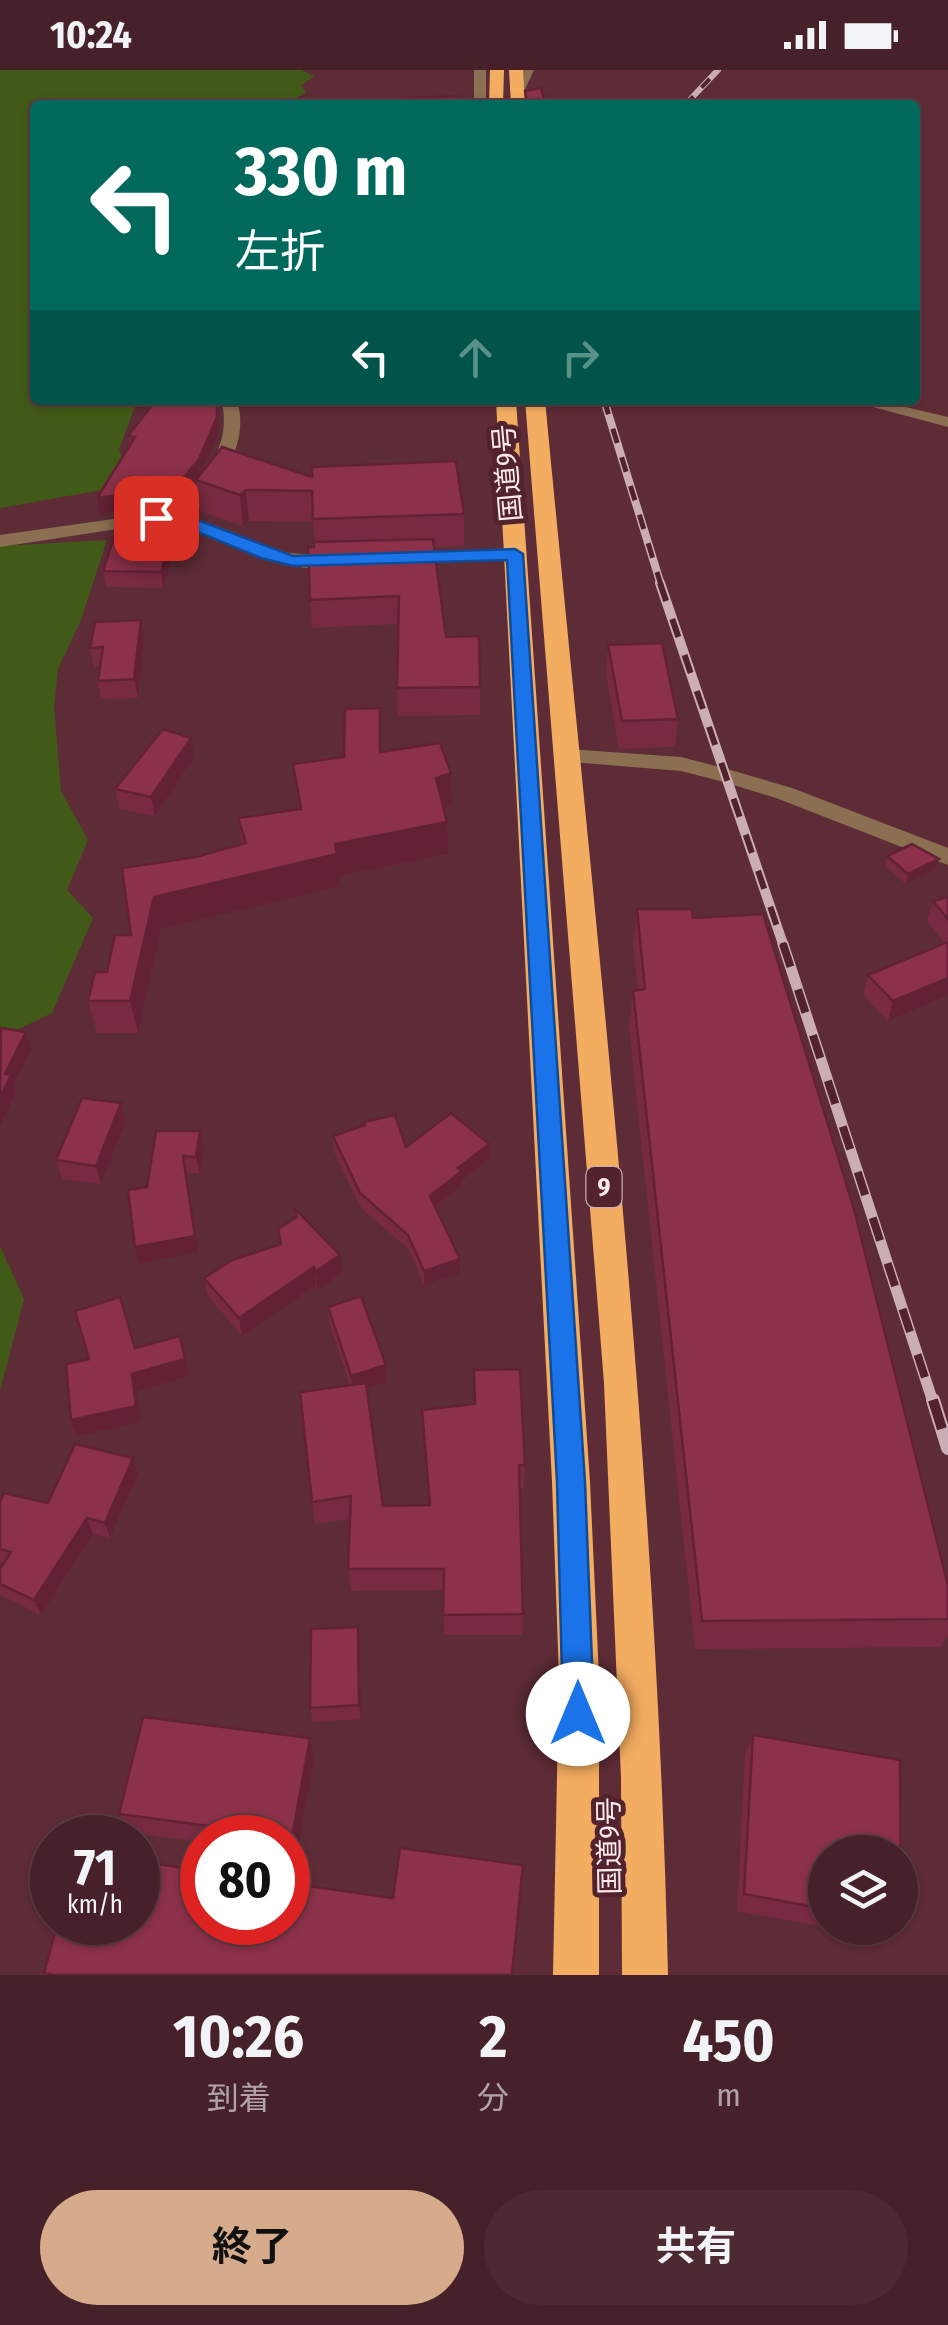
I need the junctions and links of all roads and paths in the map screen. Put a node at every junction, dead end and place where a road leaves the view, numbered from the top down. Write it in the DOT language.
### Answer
graph roads {
  1 [pos="480,70"];
  2 [pos="497,70"];
  3 [pos="516,70"];
  4 [pos="528,70"];
  5 [pos="480,100"];
  6 [pos="496,100"];
  7 [pos="518,100"];
  8 [pos="230,405"];
  9 [pos="506,405"];
  10 [pos="536,405"];
  11 [pos="876,405"];
  12 [pos="948,422"];
  13 [pos="178,518"];
  14 [pos="0,541"];
  15 [pos="515,554"];
  16 [pos="567,756"];
  17 [pos="849,819"];
  18 [pos="948,837"];
  19 [pos="948,856"];
  20 [pos="576,1975"];
  21 [pos="646,1975"];
  1 -- 5 [label="street"];
  2 -- 6 [label="highway"];
  3 -- 7 [label="highway"];
  4 -- 7 [label="street"];
  8 -- 13 [label="street"];
  9 -- 15 [label="highway, 国道9号 / 9"];
  10 -- 16 [label="highway, 国道9号 / 9"];
  11 -- 12 [label="street"];
  13 -- 14 [label="street"];
  13 -- 15 [label="street"];
  15 -- 20 [label="highway, 国道9号 / 9"];
  16 -- 17 [label="street"];
  16 -- 21 [label="highway, 国道9号 / 9"];
  17 -- 18 [label="street"];
  17 -- 19 [label="street"];
}
